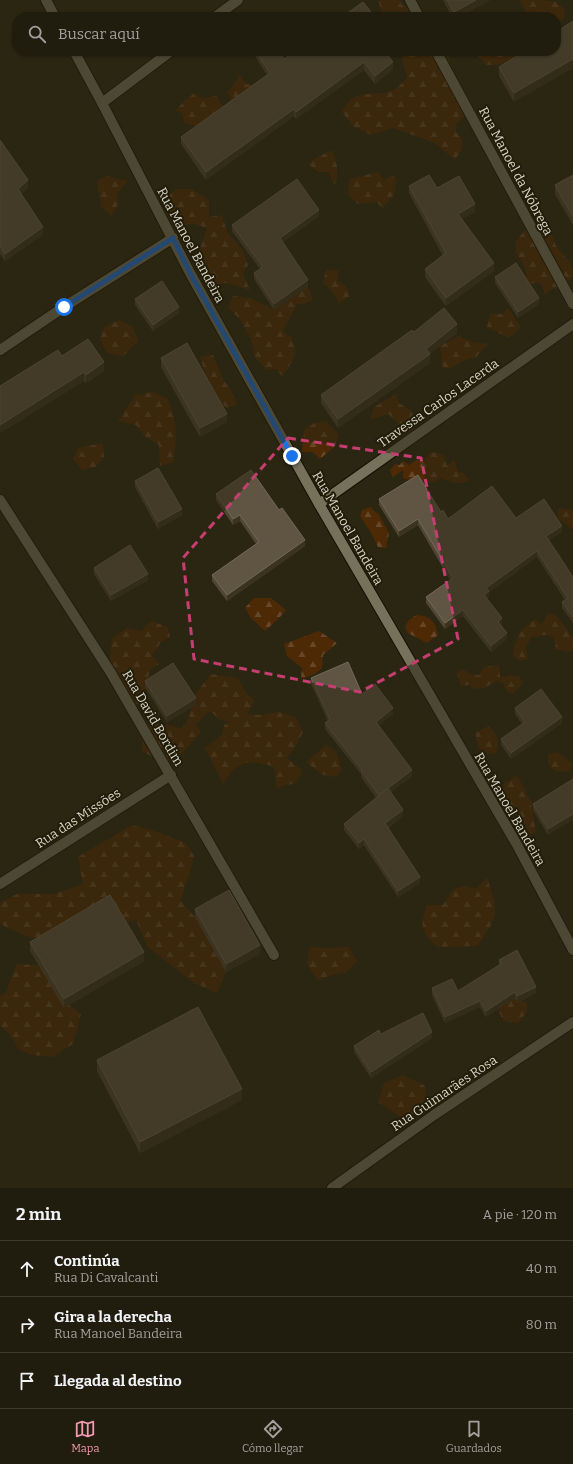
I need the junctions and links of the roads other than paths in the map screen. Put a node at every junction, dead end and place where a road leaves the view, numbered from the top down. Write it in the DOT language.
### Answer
graph roads {
  1 [pos="46,0"];
  2 [pos="238,0"];
  3 [pos="410,0"];
  4 [pos="52,12"];
  5 [pos="222,12"];
  6 [pos="416,12"];
  7 [pos="77,56"];
  8 [pos="164,56"];
  9 [pos="439,56"];
  10 [pos="102,103"];
  11 [pos="173,238"];
  12 [pos="573,304"];
  13 [pos="573,324"];
  14 [pos="0,350"];
  15 [pos="0,500"];
  16 [pos="319,504"];
  17 [pos="171,775"];
  18 [pos="0,884"];
  19 [pos="573,950"];
  20 [pos="274,955"];
  21 [pos="573,1022"];
  22 [pos="332,1188"];
  1 -- 4 [label="street"];
  2 -- 5 [label="street"];
  3 -- 6 [label="street"];
  7 -- 10 [label="street, Rua Manoel Bandeira"];
  8 -- 10 [label="street"];
  9 -- 12 [label="street, Rua Manoel da Nóbrega"];
  10 -- 11 [label="street, Rua Manoel Bandeira"];
  11 -- 14 [label="street"];
  11 -- 16 [label="street, Rua Manoel Bandeira"];
  13 -- 16 [label="street, Travessa Carlos Lacerda"];
  15 -- 17 [label="street, Rua David Bordim"];
  16 -- 19 [label="street, Rua Manoel Bandeira"];
  17 -- 18 [label="street, Rua das Missões"];
  17 -- 20 [label="street, Rua David Bordim"];
  21 -- 22 [label="street, Rua Guimarães Rosa"];
}
